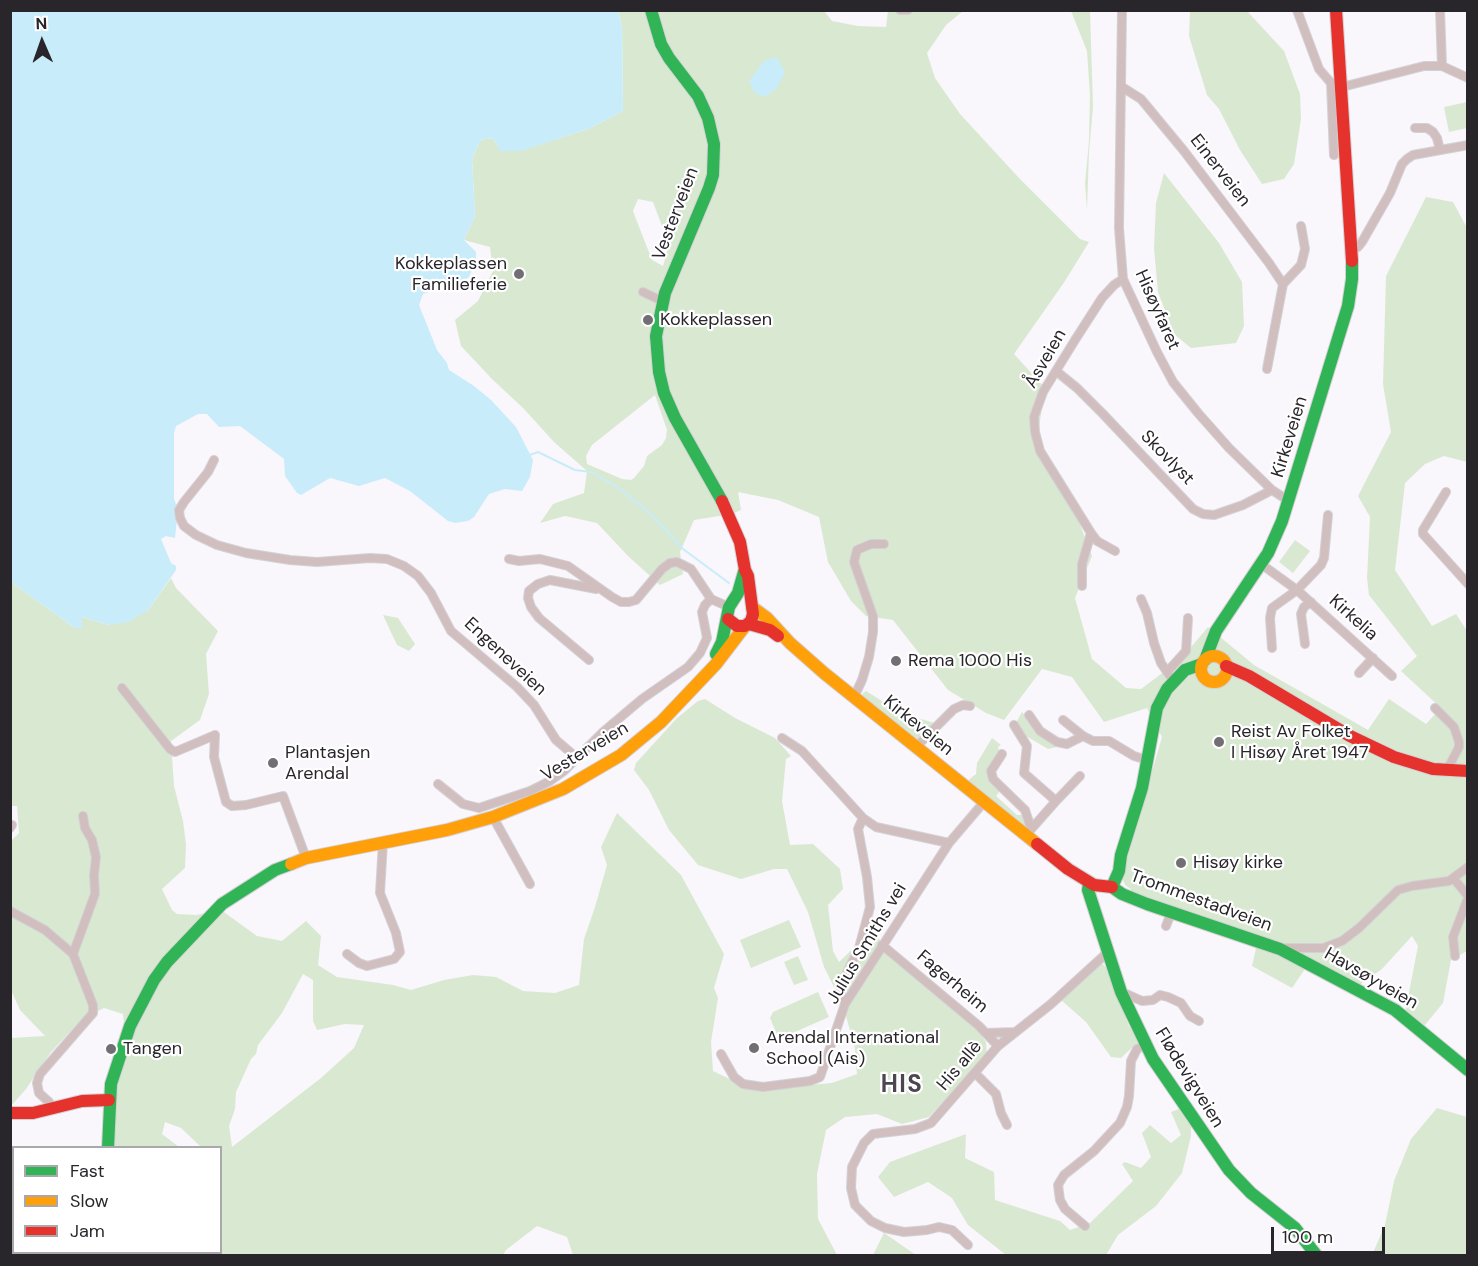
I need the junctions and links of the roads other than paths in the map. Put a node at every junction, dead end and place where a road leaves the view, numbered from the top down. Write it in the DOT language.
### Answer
graph roads {
  1 [pos="651,10"];
  2 [pos="900,10"];
  3 [pos="909,10"];
  4 [pos="1122,10"];
  5 [pos="1297,10"];
  6 [pos="1336,10"];
  7 [pos="1440,10"];
  8 [pos="1442,66"];
  9 [pos="1467,78"];
  10 [pos="1338,84"];
  11 [pos="1122,87"];
  12 [pos="1415,128"];
  13 [pos="1467,145"];
  14 [pos="1440,150"];
  15 [pos="1334,154"];
  16 [pos="1301,226"];
  17 [pos="1352,248"];
  18 [pos="1123,279"];
  19 [pos="1283,284"];
  20 [pos="643,292"];
  21 [pos="662,301"];
  22 [pos="1267,369"];
  23 [pos="1056,371"];
  24 [pos="214,460"];
  25 [pos="1272,490"];
  26 [pos="1446,492"];
  27 [pos="1289,501"];
  28 [pos="1328,515"];
  29 [pos="1091,533"];
  30 [pos="884,544"];
  31 [pos="1115,551"];
  32 [pos="509,559"];
  33 [pos="1261,564"];
  34 [pos="745,570"];
  35 [pos="1467,584"];
  36 [pos="1082,586"];
  37 [pos="1297,590"];
  38 [pos="603,591"];
  39 [pos="1141,598"];
  40 [pos="711,599"];
  41 [pos="1311,602"];
  42 [pos="751,606"];
  43 [pos="730,610"];
  44 [pos="1188,618"];
  45 [pos="1222,622"];
  46 [pos="747,625"];
  47 [pos="790,643"];
  48 [pos="1305,644"];
  49 [pos="1272,648"];
  50 [pos="1373,658"];
  51 [pos="589,660"];
  52 [pos="1203,662"];
  53 [pos="1225,664"];
  54 [pos="707,673"];
  55 [pos="1359,673"];
  56 [pos="1392,676"];
  57 [pos="1171,677"];
  58 [pos="1204,678"];
  59 [pos="1218,682"];
  60 [pos="122,688"];
  61 [pos="1275,691"];
  62 [pos="854,697"];
  63 [pos="970,706"];
  64 [pos="1435,708"];
  65 [pos="1029,715"];
  66 [pos="1063,720"];
  67 [pos="1014,725"];
  68 [pos="1083,736"];
  69 [pos="782,738"];
  70 [pos="916,747"];
  71 [pos="1463,749"];
  72 [pos="1002,754"];
  73 [pos="576,757"];
  74 [pos="1147,760"];
  75 [pos="1447,770"];
  76 [pos="1467,771"];
  77 [pos="1080,777"];
  78 [pos="438,784"];
  79 [pos="1056,801"];
  80 [pos="984,802"];
  81 [pos="83,816"];
  82 [pos="493,817"];
  83 [pos="863,818"];
  84 [pos="1028,832"];
  85 [pos="383,842"];
  86 [pos="948,843"];
  87 [pos="306,858"];
  88 [pos="1467,867"];
  89 [pos="1454,879"];
  90 [pos="1089,883"];
  91 [pos="530,884"];
  92 [pos="1108,886"];
  93 [pos="1467,897"];
  94 [pos="10,911"];
  95 [pos="1171,913"];
  96 [pos="1166,926"];
  97 [pos="882,945"];
  98 [pos="1280,949"];
  99 [pos="1108,952"];
  100 [pos="73,954"];
  101 [pos="347,954"];
  102 [pos="1455,956"];
  103 [pos="1121,992"];
  104 [pos="845,1004"];
  105 [pos="1199,1021"];
  106 [pos="1015,1032"];
  107 [pos="986,1033"];
  108 [pos="1145,1045"];
  109 [pos="998,1046"];
  110 [pos="721,1054"];
  111 [pos="1467,1070"];
  112 [pos="975,1074"];
  113 [pos="109,1101"];
  114 [pos="53,1109"];
  115 [pos="10,1113"];
  116 [pos="1007,1125"];
  117 [pos="108,1146"];
  118 [pos="1085,1226"];
  119 [pos="968,1245"];
  120 [pos="1317,1256"];
  1 -- 21 [label="main road, Vesterveien"];
  2 -- 3 [label="street"];
  4 -- 11 [label="street, Hisøyfaret"];
  5 -- 10 [label="street"];
  6 -- 10 [label="main road, Kirkeveien"];
  7 -- 8 [label="street"];
  8 -- 9 [label="street"];
  8 -- 10 [label="street"];
  10 -- 15 [label="street"];
  10 -- 17 [label="main road, Kirkeveien"];
  11 -- 18 [label="street, Hisøyfaret"];
  11 -- 19 [label="street, Einerveien"];
  12 -- 14 [label="street"];
  13 -- 14 [label="street"];
  14 -- 17 [label="street"];
  16 -- 19 [label="street"];
  17 -- 27 [label="main road, Kirkeveien"];
  18 -- 23 [label="street, Åsveien"];
  18 -- 25 [label="street, Hisøyfaret"];
  19 -- 22 [label="street"];
  20 -- 21 [label="street"];
  21 -- 34 [label="main road, Vesterveien"];
  23 -- 25 [label="street, Skovlyst"];
  23 -- 29 [label="street, Åsveien"];
  24 -- 73 [label="street, Engeneveien"];
  25 -- 27 [label="street, Hisøyfaret"];
  26 -- 35 [label="street"];
  27 -- 33 [label="main road, Kirkeveien"];
  28 -- 37 [label="street"];
  29 -- 31 [label="street, Åsveien"];
  29 -- 36 [label="street"];
  30 -- 62 [label="street"];
  32 -- 38 [label="street"];
  33 -- 37 [label="street, Kirkelia"];
  33 -- 45 [label="main road, Kirkeveien"];
  34 -- 42 [label="main road, Vesterveien"];
  34 -- 43 [label="main road, Vesterveien"];
  37 -- 41 [label="street, Kirkelia"];
  37 -- 49 [label="street"];
  38 -- 40 [label="street"];
  38 -- 51 [label="street"];
  39 -- 57 [label="street"];
  40 -- 43 [label="street"];
  40 -- 73 [label="street"];
  41 -- 48 [label="street, Kirkelia"];
  41 -- 50 [label="street, Kirkelia"];
  42 -- 43 [label="main road"];
  42 -- 46 [label="main road"];
  42 -- 47 [label="main road, Kirkeveien"];
  43 -- 46 [label="main road"];
  43 -- 54 [label="main road, Vesterveien"];
  44 -- 57 [label="street"];
  45 -- 52 [label="main road, Kirkeveien"];
  45 -- 53 [label="main road"];
  46 -- 47 [label="main road, Kirkeveien"];
  46 -- 54 [label="main road, Vesterveien"];
  47 -- 62 [label="main road, Kirkeveien"];
  50 -- 55 [label="street, Kirkelia"];
  50 -- 56 [label="street, Kirkelia"];
  52 -- 53 [label="main road"];
  52 -- 57 [label="main road"];
  52 -- 58 [label="main road"];
  53 -- 59 [label="main road"];
  53 -- 61 [label="main road"];
  54 -- 82 [label="main road, Vesterveien"];
  57 -- 58 [label="main road"];
  57 -- 74 [label="main road"];
  58 -- 59 [label="main road"];
  59 -- 61 [label="main road"];
  60 -- 87 [label="street"];
  61 -- 75 [label="main road"];
  62 -- 70 [label="main road, Kirkeveien"];
  63 -- 70 [label="street"];
  64 -- 71 [label="street"];
  65 -- 68 [label="street"];
  66 -- 68 [label="street"];
  67 -- 79 [label="street"];
  68 -- 74 [label="street"];
  69 -- 83 [label="street"];
  70 -- 80 [label="main road, Kirkeveien"];
  71 -- 75 [label="street"];
  72 -- 84 [label="street, Kirkeveien"];
  73 -- 78 [label="street"];
  74 -- 92 [label="main road"];
  75 -- 76 [label="main road"];
  77 -- 79 [label="street"];
  79 -- 84 [label="street"];
  80 -- 84 [label="main road, Kirkeveien"];
  80 -- 86 [label="street, Julius Smiths vei"];
  81 -- 100 [label="street"];
  82 -- 85 [label="main road, Vesterveien"];
  82 -- 91 [label="street"];
  83 -- 86 [label="street"];
  83 -- 104 [label="street"];
  84 -- 90 [label="main road, Kirkeveien"];
  85 -- 87 [label="main road, Vesterveien"];
  85 -- 101 [label="street"];
  86 -- 97 [label="street, Julius Smiths vei"];
  87 -- 113 [label="main road, Vesterveien"];
  88 -- 89 [label="street"];
  89 -- 93 [label="street"];
  89 -- 98 [label="street, Trommestadveien"];
  90 -- 92 [label="main road, Kirkeveien"];
  90 -- 99 [label="main road, Flødevigveien"];
  92 -- 95 [label="main road, Trommestadveien"];
  93 -- 102 [label="street"];
  94 -- 100 [label="street"];
  95 -- 96 [label="street"];
  95 -- 98 [label="main road, Trommestadveien"];
  97 -- 104 [label="street, Julius Smiths vei"];
  97 -- 107 [label="street, Fagerheim"];
  98 -- 111 [label="main road, Havsøyveien"];
  99 -- 103 [label="main road, Flødevigveien"];
  99 -- 106 [label="street, His allè"];
  100 -- 114 [label="street"];
  103 -- 105 [label="street"];
  103 -- 108 [label="main road, Flødevigveien"];
  104 -- 110 [label="street, Julius Smiths vei"];
  106 -- 107 [label="street"];
  106 -- 109 [label="street, His allè"];
  107 -- 109 [label="street, Fagerheim"];
  108 -- 118 [label="street"];
  108 -- 120 [label="main road, Flødevigveien"];
  109 -- 112 [label="street, His allè"];
  112 -- 116 [label="street"];
  112 -- 119 [label="street, His allè"];
  113 -- 114 [label="main road"];
  113 -- 117 [label="main road, Vesterveien"];
  114 -- 115 [label="main road"];
}
